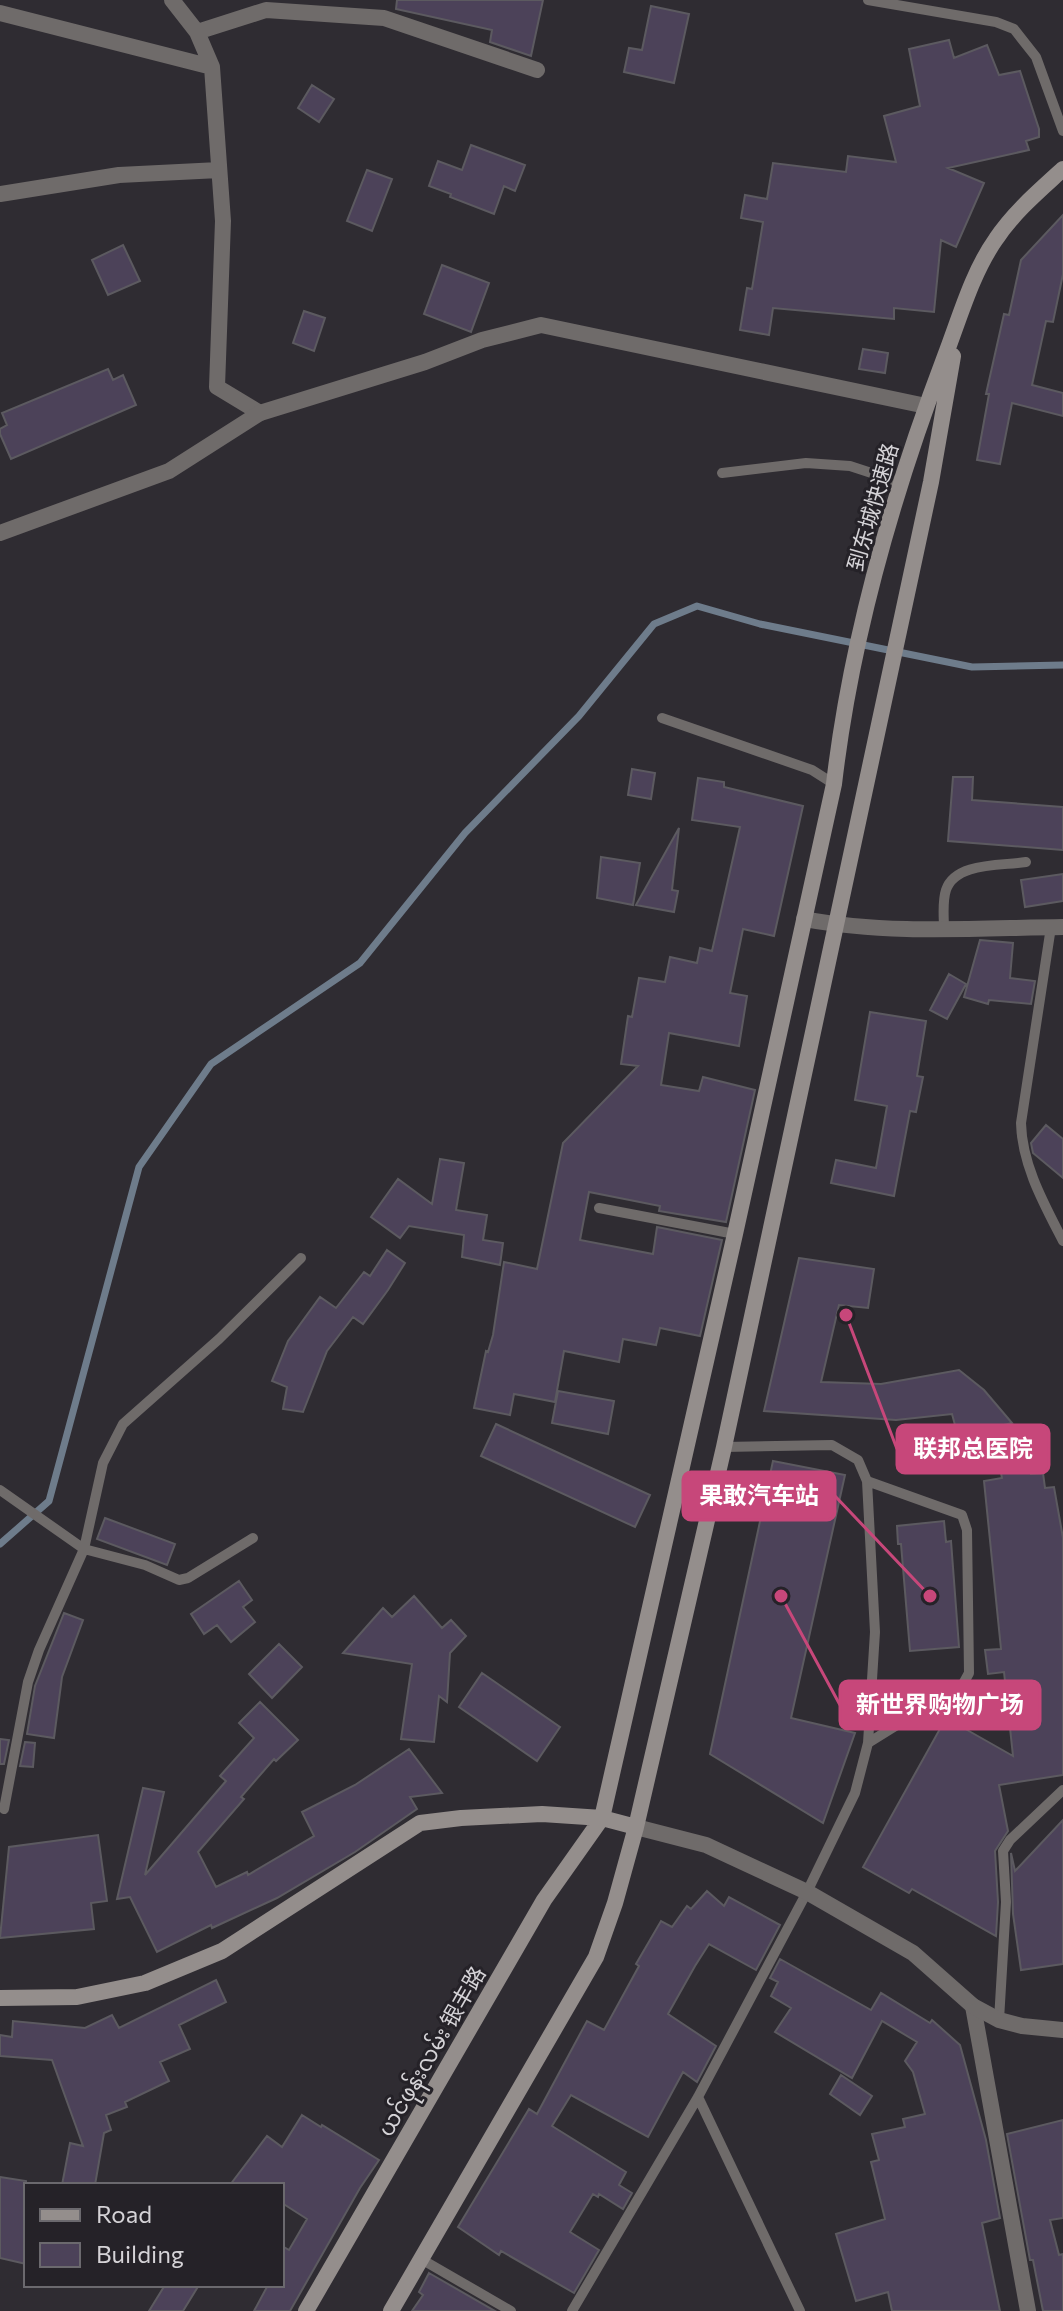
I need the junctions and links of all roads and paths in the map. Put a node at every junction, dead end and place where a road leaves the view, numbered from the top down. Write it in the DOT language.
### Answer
graph roads {
  1 [pos="172,0"];
  2 [pos="868,0"];
  3 [pos="0,13"];
  4 [pos="197,32"];
  5 [pos="212,67"];
  6 [pos="537,70"];
  7 [pos="1063,131"];
  8 [pos="1063,169"];
  9 [pos="219,170"];
  10 [pos="0,194"];
  11 [pos="959,319"];
  12 [pos="926,406"];
  13 [pos="260,413"];
  14 [pos="722,473"];
  15 [pos="902,483"];
  16 [pos="0,533"];
  17 [pos="662,718"];
  18 [pos="834,784"];
  19 [pos="1026,862"];
  20 [pos="804,919"];
  21 [pos="837,926"];
  22 [pos="1057,927"];
  23 [pos="944,929"];
  24 [pos="599,1208"];
  25 [pos="735,1234"];
  26 [pos="1063,1241"];
  27 [pos="301,1258"];
  28 [pos="724,1447"];
  29 [pos="867,1481"];
  30 [pos="0,1490"];
  31 [pos="253,1538"];
  32 [pos="84,1549"];
  33 [pos="868,1743"];
  34 [pos="1063,1790"];
  35 [pos="4,1809"];
  36 [pos="602,1818"];
  37 [pos="636,1827"];
  38 [pos="807,1892"];
  39 [pos="0,1998"];
  40 [pos="973,2006"];
  41 [pos="999,2020"];
  42 [pos="1063,2030"];
  43 [pos="698,2097"];
  44 [pos="421,2259"];
  45 [pos="306,2311"];
  46 [pos="391,2311"];
  47 [pos="511,2311"];
  48 [pos="572,2311"];
  49 [pos="800,2311"];
  50 [pos="1028,2311"];
  1 -- 4 [label="street"];
  2 -- 7 [label="lane"];
  3 -- 5 [label="street"];
  4 -- 5 [label="street"];
  4 -- 6 [label="street"];
  5 -- 9 [label="street"];
  8 -- 11 [label="main road, 到东城快速路"];
  9 -- 10 [label="street"];
  9 -- 13 [label="street"];
  11 -- 12 [label="main road, 到东城快速路"];
  11 -- 21 [label="main road, 到东城快速路"];
  12 -- 13 [label="street"];
  12 -- 15 [label="main road, 到东城快速路"];
  13 -- 16 [label="street"];
  14 -- 15 [label="lane"];
  15 -- 18 [label="main road, 到东城快速路"];
  17 -- 18 [label="lane"];
  18 -- 20 [label="main road, 到东城快速路"];
  19 -- 23 [label="lane"];
  20 -- 21 [label="street"];
  20 -- 25 [label="main road, 到东城快速路"];
  21 -- 23 [label="street"];
  21 -- 28 [label="main road, 到东城快速路"];
  22 -- 23 [label="street"];
  22 -- 26 [label="lane"];
  24 -- 25 [label="lane"];
  25 -- 36 [label="main road, 到东城快速路"];
  27 -- 32 [label="lane"];
  28 -- 29 [label="lane"];
  28 -- 37 [label="main road, 到东城快速路"];
  29 -- 33 [label="lane"];
  29 -- 33 [label="lane"];
  30 -- 32 [label="lane"];
  31 -- 32 [label="lane"];
  32 -- 35 [label="lane"];
  33 -- 38 [label="lane"];
  34 -- 41 [label="lane"];
  36 -- 37 [label="main road"];
  36 -- 39 [label="main road"];
  36 -- 45 [label="main road, ယင်ဖုန်းလမ်း 银丰路"];
  37 -- 38 [label="street"];
  37 -- 44 [label="main road"];
  38 -- 40 [label="street"];
  38 -- 43 [label="lane"];
  40 -- 41 [label="street"];
  40 -- 50 [label="street"];
  41 -- 42 [label="street"];
  43 -- 48 [label="lane"];
  43 -- 49 [label="lane"];
  44 -- 46 [label="main road"];
  44 -- 47 [label="lane"];
}
